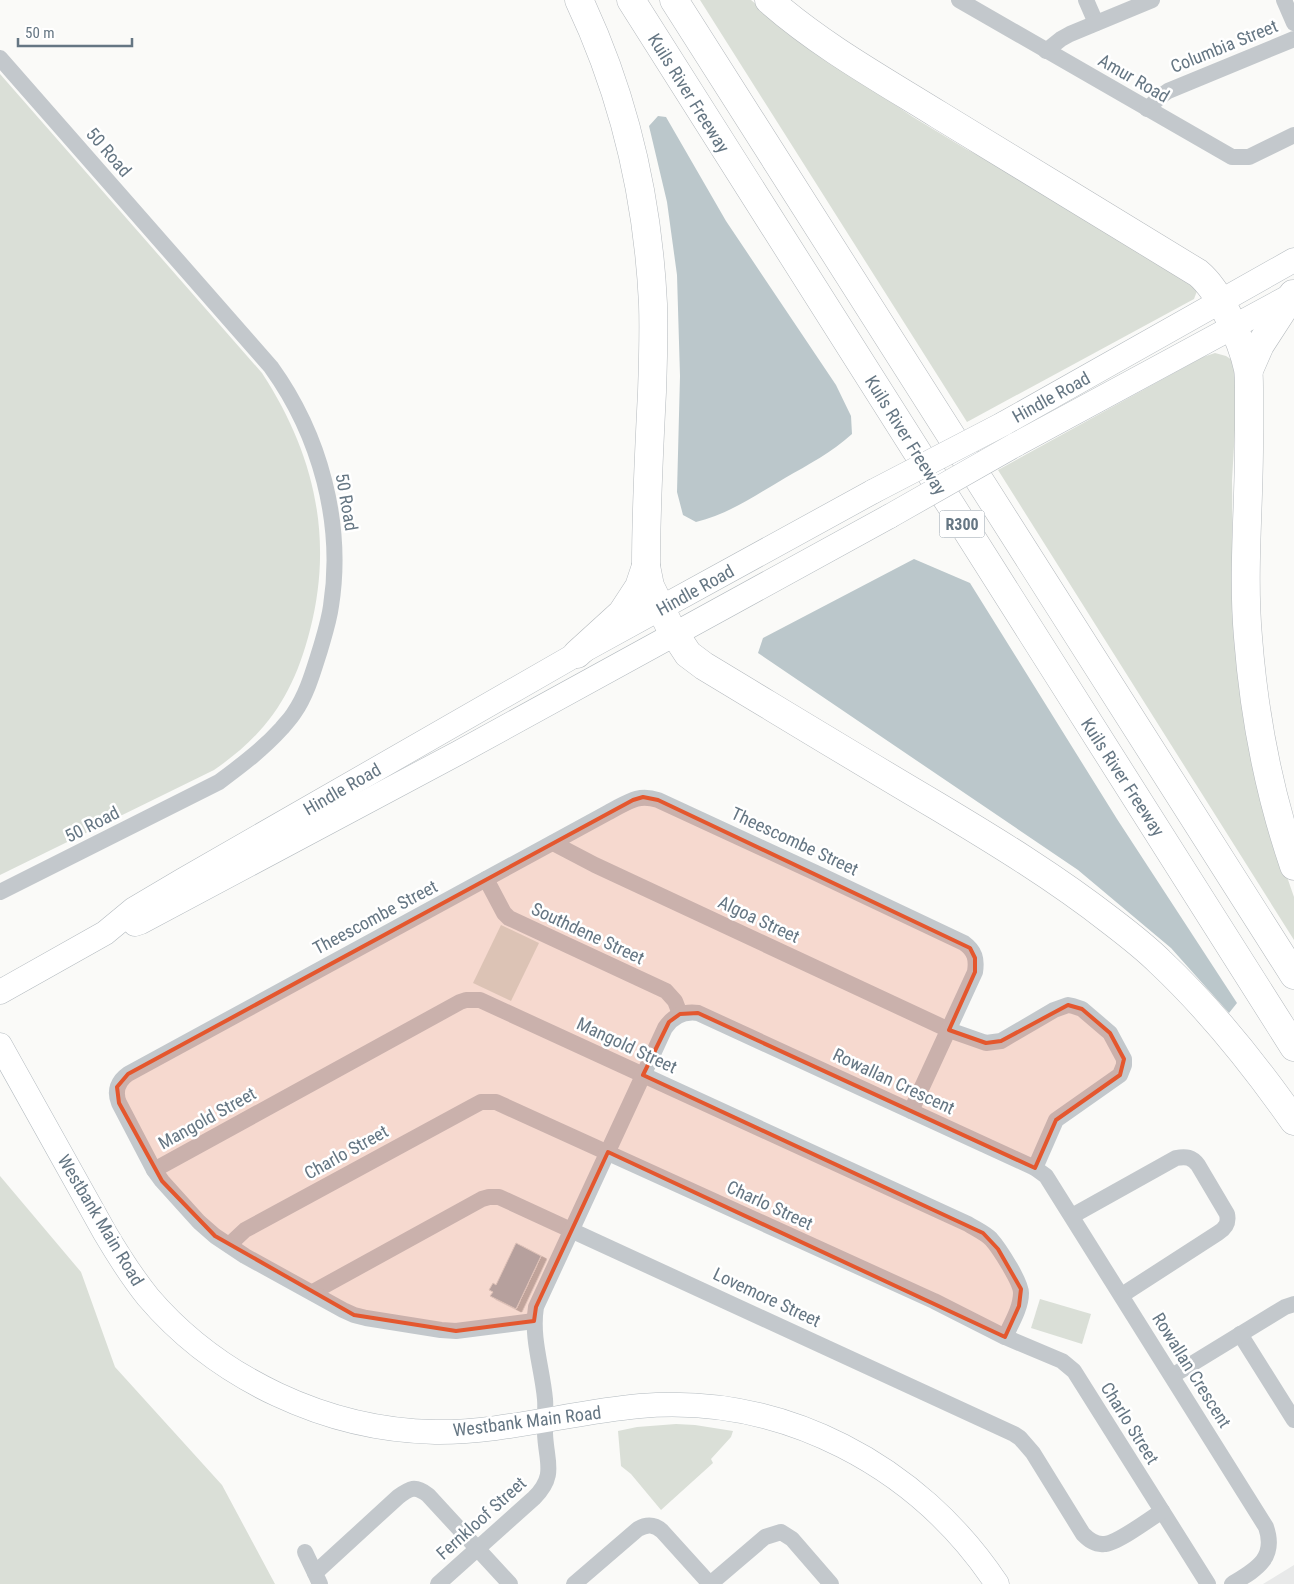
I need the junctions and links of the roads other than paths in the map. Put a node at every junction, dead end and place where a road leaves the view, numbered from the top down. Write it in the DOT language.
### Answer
graph roads {
  1 [pos="580,0"];
  2 [pos="631,0"];
  3 [pos="674,0"];
  4 [pos="769,0"];
  5 [pos="959,0"];
  6 [pos="1086,0"];
  7 [pos="1152,0"];
  8 [pos="1284,0"];
  9 [pos="1096,23"];
  10 [pos="1294,23"];
  11 [pos="1294,39"];
  12 [pos="1046,51"];
  13 [pos="0,58"];
  14 [pos="1147,109"];
  15 [pos="1294,135"];
  16 [pos="1294,260"];
  17 [pos="1293,294"];
  18 [pos="1221,302"];
  19 [pos="1233,327"];
  20 [pos="1248,370"];
  21 [pos="646,566"];
  22 [pos="661,610"];
  23 [pos="675,634"];
  24 [pos="577,654"];
  25 [pos="553,843"];
  26 [pos="1294,866"];
  27 [pos="486,880"];
  28 [pos="0,892"];
  29 [pos="104,933"];
  30 [pos="1294,975"];
  31 [pos="0,992"];
  32 [pos="680,1014"];
  33 [pos="949,1030"];
  34 [pos="0,1045"];
  35 [pos="1294,1048"];
  36 [pos="644,1075"];
  37 [pos="911,1111"];
  38 [pos="1294,1121"];
  39 [pos="608,1152"];
  40 [pos="1035,1168"];
  41 [pos="154,1170"];
  42 [pos="1072,1216"];
  43 [pos="572,1230"];
  44 [pos="229,1245"];
  45 [pos="313,1292"];
  46 [pos="1122,1295"];
  47 [pos="1294,1304"];
  48 [pos="534,1321"];
  49 [pos="1240,1334"];
  50 [pos="1005,1337"];
  51 [pos="1172,1376"];
  52 [pos="545,1420"];
  53 [pos="1294,1420"];
  54 [pos="1162,1511"];
  55 [pos="478,1549"];
  56 [pos="306,1552"];
  57 [pos="318,1579"];
  58 [pos="438,1584"];
  59 [pos="510,1584"];
  60 [pos="574,1584"];
  61 [pos="710,1584"];
  62 [pos="832,1584"];
  63 [pos="997,1584"];
  64 [pos="1208,1584"];
  65 [pos="1232,1584"];
  1 -- 21 [label="highway"];
  2 -- 35 [label="highway, Kuils River Freeway / R300"];
  3 -- 30 [label="highway, Kuils River Freeway / R300"];
  4 -- 18 [label="highway"];
  5 -- 12 [label="street, Amur Road"];
  6 -- 9 [label="street"];
  7 -- 9 [label="street"];
  8 -- 10 [label="street"];
  9 -- 12 [label="street"];
  11 -- 14 [label="street, Columbia Street"];
  12 -- 14 [label="street, Amur Road"];
  13 -- 28 [label="street, 50 Road"];
  14 -- 15 [label="street, Amur Road"];
  16 -- 18 [label="main road, Hindle Road"];
  17 -- 19 [label="main road, Hindle Road"];
  17 -- 20 [label="highway"];
  18 -- 19 [label="highway"];
  18 -- 22 [label="main road, Hindle Road, bridge"];
  19 -- 20 [label="highway"];
  19 -- 23 [label="main road, Hindle Road, bridge"];
  20 -- 26 [label="highway"];
  21 -- 22 [label="highway"];
  21 -- 24 [label="highway"];
  22 -- 23 [label="highway"];
  22 -- 24 [label="main road, Hindle Road"];
  23 -- 29 [label="main road, Hindle Road"];
  23 -- 38 [label="highway"];
  24 -- 29 [label="main road, Hindle Road"];
  25 -- 27 [label="street, Theescombe Street"];
  25 -- 33 [label="street, Algoa Street"];
  25 -- 33 [label="street, Theescombe Street"];
  27 -- 32 [label="street, Southdene Street"];
  27 -- 41 [label="street, Theescombe Street"];
  29 -- 31 [label="main road, Hindle Road"];
  32 -- 36 [label="street"];
  32 -- 37 [label="street, Rowallan Crescent"];
  33 -- 37 [label="street, Theescombe Street"];
  33 -- 40 [label="street, Algoa Street"];
  34 -- 52 [label="main road, Westbank Main Road"];
  36 -- 39 [label="street"];
  36 -- 41 [label="street, Mangold Street"];
  36 -- 50 [label="street, Mangold Street"];
  37 -- 40 [label="street, Rowallan Crescent"];
  39 -- 43 [label="street"];
  39 -- 44 [label="street, Charlo Street"];
  39 -- 50 [label="street, Charlo Street"];
  40 -- 42 [label="street, Rowallan Crescent"];
  41 -- 44 [label="street, Theescombe Street"];
  42 -- 46 [label="street, Rowallan Crescent"];
  42 -- 46 [label="street"];
  43 -- 45 [label="street, Lovemore Street"];
  43 -- 48 [label="street"];
  43 -- 54 [label="street, Lovemore Street"];
  44 -- 45 [label="street, Theescombe Street"];
  45 -- 48 [label="street, Theescombe Street"];
  46 -- 51 [label="street, Rowallan Crescent"];
  47 -- 49 [label="street"];
  48 -- 52 [label="street"];
  49 -- 51 [label="street"];
  49 -- 53 [label="street"];
  50 -- 54 [label="street, Charlo Street"];
  51 -- 65 [label="street, Rowallan Crescent"];
  52 -- 55 [label="street, Fernkloof Street"];
  52 -- 63 [label="main road, Westbank Main Road"];
  54 -- 64 [label="street, Charlo Street"];
  55 -- 57 [label="street"];
  55 -- 58 [label="street, Fernkloof Street"];
  55 -- 59 [label="street"];
  56 -- 57 [label="street"];
  60 -- 61 [label="street"];
  61 -- 62 [label="street"];
}
